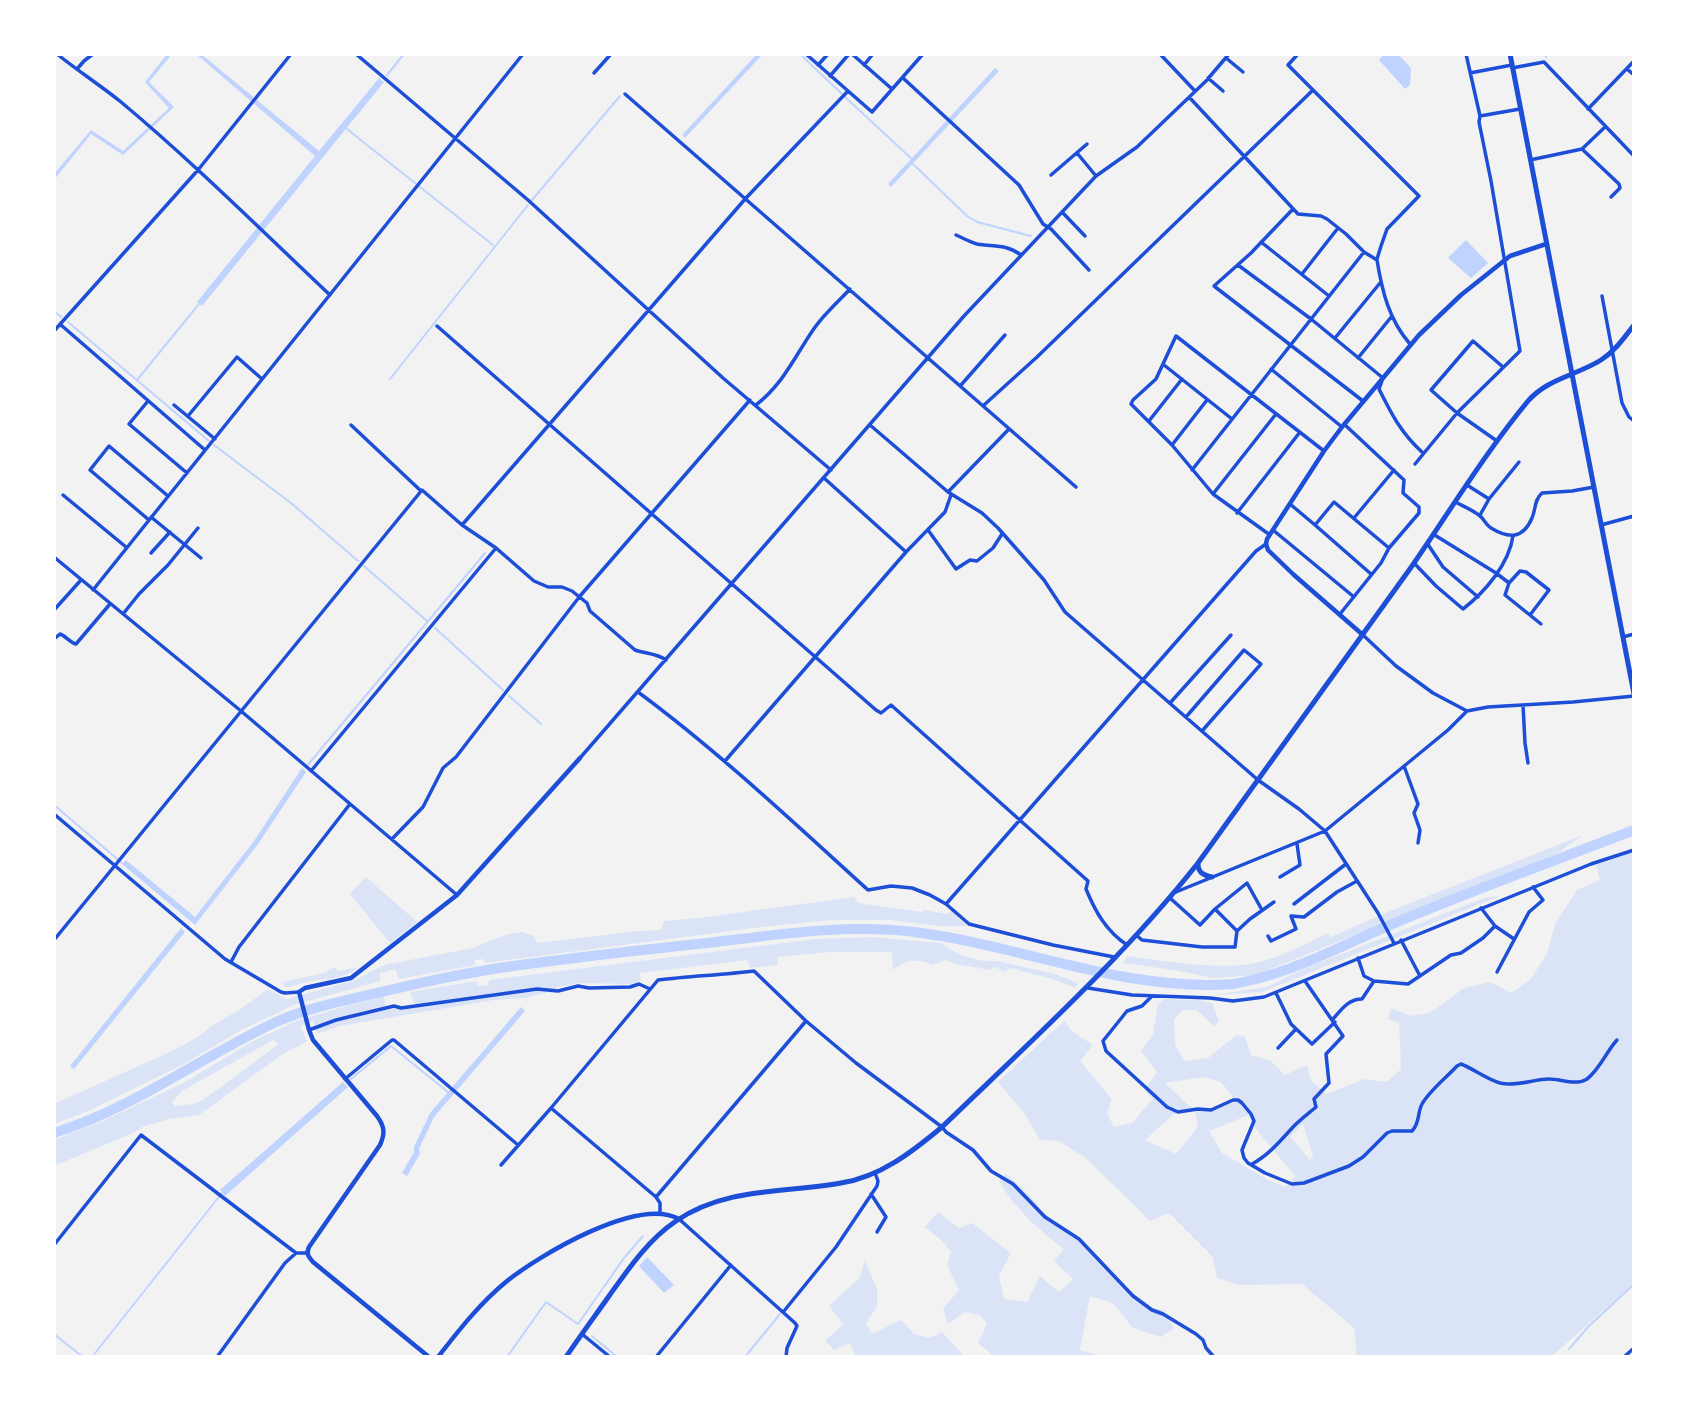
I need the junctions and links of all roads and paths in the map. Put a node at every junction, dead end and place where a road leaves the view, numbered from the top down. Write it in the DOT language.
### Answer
graph roads {
  1 [pos="57,54"];
  2 [pos="93,54"];
  3 [pos="291,54"];
  4 [pos="356,54"];
  5 [pos="523,54"];
  6 [pos="611,54"];
  7 [pos="806,54"];
  8 [pos="828,54"];
  9 [pos="851,54"];
  10 [pos="873,54"];
  11 [pos="923,54"];
  12 [pos="1160,54"];
  13 [pos="1169,54"];
  14 [pos="1298,54"];
  15 [pos="1466,54"];
  16 [pos="1510,54"];
  17 [pos="1227,56"];
  18 [pos="1164,59"];
  19 [pos="1634,61"];
  20 [pos="818,65"];
  21 [pos="864,65"];
  22 [pos="1512,67"];
  23 [pos="1627,69"];
  24 [pos="76,70"];
  25 [pos="1242,72"];
  26 [pos="594,73"];
  27 [pos="1471,73"];
  28 [pos="1634,75"];
  29 [pos="830,76"];
  30 [pos="902,78"];
  31 [pos="1208,78"];
  32 [pos="892,89"];
  33 [pos="1313,90"];
  34 [pos="848,91"];
  35 [pos="1195,91"];
  36 [pos="1223,91"];
  37 [pos="625,94"];
  38 [pos="1189,97"];
  39 [pos="1520,108"];
  40 [pos="1588,109"];
  41 [pos="1480,116"];
  42 [pos="1605,127"];
  43 [pos="455,139"];
  44 [pos="1087,144"];
  45 [pos="1582,149"];
  46 [pos="1077,153"];
  47 [pos="1245,156"];
  48 [pos="1634,156"];
  49 [pos="1530,160"];
  50 [pos="198,170"];
  51 [pos="1051,175"];
  52 [pos="1096,176"];
  53 [pos="1611,197"];
  54 [pos="746,198"];
  55 [pos="1293,209"];
  56 [pos="1062,212"];
  57 [pos="1047,226"];
  58 [pos="1338,228"];
  59 [pos="957,234"];
  60 [pos="1085,236"];
  61 [pos="1261,242"];
  62 [pos="1546,244"];
  63 [pos="1364,253"];
  64 [pos="1021,256"];
  65 [pos="1377,260"];
  66 [pos="1505,260"];
  67 [pos="1238,265"];
  68 [pos="1089,270"];
  69 [pos="1302,274"];
  70 [pos="1380,283"];
  71 [pos="850,289"];
  72 [pos="330,295"];
  73 [pos="1329,296"];
  74 [pos="1602,296"];
  75 [pos="649,310"];
  76 [pos="1392,316"];
  77 [pos="1311,320"];
  78 [pos="60,325"];
  79 [pos="1634,325"];
  80 [pos="437,326"];
  81 [pos="54,331"];
  82 [pos="1004,335"];
  83 [pos="1335,338"];
  84 [pos="1410,344"];
  85 [pos="1290,345"];
  86 [pos="1612,351"];
  87 [pos="929,357"];
  88 [pos="1358,358"];
  89 [pos="1164,365"];
  90 [pos="1503,367"];
  91 [pos="1271,369"];
  92 [pos="1572,374"];
  93 [pos="1383,378"];
  94 [pos="263,379"];
  95 [pos="1182,379"];
  96 [pos="961,385"];
  97 [pos="1251,395"];
  98 [pos="1208,399"];
  99 [pos="750,400"];
  100 [pos="148,401"];
  101 [pos="1363,401"];
  102 [pos="174,405"];
  103 [pos="756,405"];
  104 [pos="984,405"];
  105 [pos="1457,413"];
  106 [pos="1276,414"];
  107 [pos="188,416"];
  108 [pos="1232,419"];
  109 [pos="1634,420"];
  110 [pos="1149,421"];
  111 [pos="351,425"];
  112 [pos="550,425"];
  113 [pos="870,425"];
  114 [pos="1343,425"];
  115 [pos="1009,429"];
  116 [pos="1300,432"];
  117 [pos="215,439"];
  118 [pos="1497,441"];
  119 [pos="1172,445"];
  120 [pos="205,450"];
  121 [pos="1324,451"];
  122 [pos="1423,453"];
  123 [pos="1519,462"];
  124 [pos="1415,464"];
  125 [pos="831,470"];
  126 [pos="1192,470"];
  127 [pos="1394,470"];
  128 [pos="187,473"];
  129 [pos="824,478"];
  130 [pos="1467,485"];
  131 [pos="1076,487"];
  132 [pos="1594,487"];
  133 [pos="421,491"];
  134 [pos="950,494"];
  135 [pos="1213,494"];
  136 [pos="63,495"];
  137 [pos="168,496"];
  138 [pos="1489,499"];
  139 [pos="1455,502"];
  140 [pos="1290,504"];
  141 [pos="652,513"];
  142 [pos="1237,513"];
  143 [pos="1480,516"];
  144 [pos="1634,516"];
  145 [pos="150,518"];
  146 [pos="1354,518"];
  147 [pos="1601,524"];
  148 [pos="462,525"];
  149 [pos="1315,525"];
  150 [pos="198,528"];
  151 [pos="928,530"];
  152 [pos="170,532"];
  153 [pos="1272,533"];
  154 [pos="1003,534"];
  155 [pos="1433,534"];
  156 [pos="1513,536"];
  157 [pos="1427,543"];
  158 [pos="185,544"];
  159 [pos="1266,544"];
  160 [pos="126,548"];
  161 [pos="496,548"];
  162 [pos="1389,548"];
  163 [pos="906,552"];
  164 [pos="150,553"];
  165 [pos="54,557"];
  166 [pos="201,558"];
  167 [pos="1413,563"];
  168 [pos="1496,573"];
  169 [pos="1372,575"];
  170 [pos="81,580"];
  171 [pos="733,583"];
  172 [pos="1509,583"];
  173 [pos="93,590"];
  174 [pos="580,596"];
  175 [pos="1354,597"];
  176 [pos="1478,597"];
  177 [pos="110,604"];
  178 [pos="54,610"];
  179 [pos="123,614"];
  180 [pos="1340,614"];
  181 [pos="1530,615"];
  182 [pos="1541,624"];
  183 [pos="1634,634"];
  184 [pos="1231,635"];
  185 [pos="1363,635"];
  186 [pos="1623,636"];
  187 [pos="54,639"];
  188 [pos="815,657"];
  189 [pos="666,660"];
  190 [pos="1143,680"];
  191 [pos="638,692"];
  192 [pos="1634,695"];
  193 [pos="1170,703"];
  194 [pos="1523,705"];
  195 [pos="241,711"];
  196 [pos="1467,711"];
  197 [pos="1185,717"];
  198 [pos="1202,731"];
  199 [pos="580,758"];
  200 [pos="725,761"];
  201 [pos="1528,763"];
  202 [pos="1404,766"];
  203 [pos="311,771"];
  204 [pos="1258,780"];
  205 [pos="350,804"];
  206 [pos="54,814"];
  207 [pos="1021,820"];
  208 [pos="1325,831"];
  209 [pos="392,839"];
  210 [pos="1418,843"];
  211 [pos="1297,844"];
  212 [pos="1634,850"];
  213 [pos="1198,863"];
  214 [pos="1346,864"];
  215 [pos="115,865"];
  216 [pos="1212,877"];
  217 [pos="1280,877"];
  218 [pos="1357,881"];
  219 [pos="1533,887"];
  220 [pos="457,894"];
  221 [pos="1172,895"];
  222 [pos="1274,902"];
  223 [pos="946,904"];
  224 [pos="1294,904"];
  225 [pos="1481,908"];
  226 [pos="1215,909"];
  227 [pos="1262,910"];
  228 [pos="1495,926"];
  229 [pos="1237,931"];
  230 [pos="1136,935"];
  231 [pos="1268,936"];
  232 [pos="1514,939"];
  233 [pos="54,940"];
  234 [pos="1401,940"];
  235 [pos="1394,943"];
  236 [pos="1127,945"];
  237 [pos="1116,957"];
  238 [pos="1358,958"];
  239 [pos="231,962"];
  240 [pos="1497,972"];
  241 [pos="1420,976"];
  242 [pos="1305,981"];
  243 [pos="1374,981"];
  244 [pos="1086,988"];
  245 [pos="650,989"];
  246 [pos="299,993"];
  247 [pos="1276,993"];
  248 [pos="1151,997"];
  249 [pos="806,1021"];
  250 [pos="1334,1021"];
  251 [pos="1296,1029"];
  252 [pos="309,1030"];
  253 [pos="1617,1040"];
  254 [pos="1278,1048"];
  255 [pos="345,1079"];
  256 [pos="551,1108"];
  257 [pos="942,1127"];
  258 [pos="518,1145"];
  259 [pos="1252,1164"];
  260 [pos="500,1165"];
  261 [pos="875,1173"];
  262 [pos="871,1194"];
  263 [pos="656,1197"];
  264 [pos="660,1212"];
  265 [pos="679,1219"];
  266 [pos="877,1232"];
  267 [pos="54,1245"];
  268 [pos="296,1253"];
  269 [pos="307,1253"];
  270 [pos="731,1265"];
  271 [pos="784,1311"];
  272 [pos="582,1334"];
  273 [pos="1634,1348"];
  274 [pos="217,1357"];
  275 [pos="429,1357"];
  276 [pos="438,1357"];
  277 [pos="566,1357"];
  278 [pos="610,1357"];
  279 [pos="656,1357"];
  280 [pos="786,1357"];
  281 [pos="1214,1357"];
  282 [pos="1624,1357"];
  1 -- 24 [label="street"];
  2 -- 24 [label="street"];
  3 -- 50 [label="street"];
  4 -- 43 [label="street"];
  5 -- 43 [label="street"];
  6 -- 26 [label="street"];
  7 -- 20 [label="street"];
  8 -- 20 [label="street"];
  9 -- 21 [label="street"];
  9 -- 29 [label="street"];
  10 -- 21 [label="street"];
  11 -- 30 [label="street"];
  12 -- 18 [label="street"];
  13 -- 18 [label="street"];
  14 -- 33 [label="street"];
  15 -- 27 [label="street"];
  16 -- 22 [label="main road"];
  17 -- 25 [label="street"];
  17 -- 31 [label="street"];
  18 -- 35 [label="street"];
  19 -- 23 [label="street"];
  20 -- 29 [label="street"];
  21 -- 32 [label="street"];
  22 -- 27 [label="street"];
  22 -- 39 [label="main road"];
  22 -- 40 [label="street"];
  23 -- 28 [label="street"];
  23 -- 40 [label="street"];
  24 -- 50 [label="street"];
  27 -- 41 [label="street"];
  29 -- 34 [label="street"];
  30 -- 32 [label="street"];
  30 -- 57 [label="street"];
  31 -- 35 [label="street"];
  31 -- 36 [label="street"];
  32 -- 34 [label="street"];
  33 -- 47 [label="street"];
  33 -- 65 [label="street"];
  34 -- 54 [label="street"];
  35 -- 38 [label="street"];
  37 -- 54 [label="street"];
  38 -- 47 [label="street"];
  38 -- 52 [label="street"];
  39 -- 41 [label="street"];
  39 -- 49 [label="main road"];
  40 -- 42 [label="street"];
  41 -- 66 [label="street"];
  42 -- 45 [label="street"];
  42 -- 48 [label="street"];
  43 -- 72 [label="street"];
  43 -- 75 [label="street"];
  44 -- 46 [label="street"];
  45 -- 49 [label="street"];
  45 -- 53 [label="street"];
  46 -- 51 [label="street"];
  46 -- 52 [label="street"];
  47 -- 55 [label="street"];
  47 -- 104 [label="street"];
  49 -- 62 [label="main road"];
  50 -- 72 [label="street"];
  50 -- 78 [label="street"];
  52 -- 56 [label="street"];
  54 -- 71 [label="street"];
  54 -- 75 [label="street"];
  55 -- 58 [label="street"];
  55 -- 61 [label="street"];
  56 -- 57 [label="street"];
  56 -- 60 [label="street"];
  57 -- 64 [label="street"];
  57 -- 68 [label="street"];
  58 -- 63 [label="street"];
  58 -- 69 [label="street"];
  59 -- 64 [label="street"];
  61 -- 67 [label="street"];
  61 -- 69 [label="street"];
  62 -- 66 [label="street"];
  62 -- 92 [label="main road"];
  63 -- 65 [label="street"];
  63 -- 73 [label="street"];
  64 -- 87 [label="street"];
  65 -- 70 [label="street"];
  66 -- 84 [label="street"];
  66 -- 90 [label="street"];
  67 -- 77 [label="street"];
  67 -- 85 [label="street"];
  69 -- 73 [label="street"];
  70 -- 76 [label="street"];
  70 -- 83 [label="street"];
  71 -- 87 [label="street"];
  71 -- 103 [label="street"];
  72 -- 94 [label="street"];
  73 -- 77 [label="street"];
  74 -- 86 [label="street"];
  75 -- 99 [label="street"];
  75 -- 112 [label="street"];
  76 -- 84 [label="street"];
  76 -- 88 [label="street"];
  77 -- 83 [label="street"];
  77 -- 85 [label="street"];
  78 -- 81 [label="street"];
  78 -- 100 [label="street"];
  79 -- 86 [label="main road"];
  80 -- 112 [label="street"];
  82 -- 96 [label="street"];
  83 -- 88 [label="street"];
  84 -- 93 [label="street"];
  85 -- 91 [label="street"];
  85 -- 101 [label="street"];
  86 -- 92 [label="main road"];
  86 -- 109 [label="street"];
  87 -- 96 [label="street"];
  87 -- 113 [label="street"];
  88 -- 93 [label="street"];
  89 -- 95 [label="street"];
  89 -- 97 [label="street"];
  89 -- 110 [label="street"];
  90 -- 105 [label="street"];
  90 -- 105 [label="street"];
  91 -- 97 [label="street"];
  91 -- 114 [label="street"];
  92 -- 118 [label="main road"];
  92 -- 132 [label="main road"];
  93 -- 101 [label="street"];
  93 -- 122 [label="street"];
  94 -- 107 [label="street"];
  94 -- 117 [label="street"];
  95 -- 98 [label="street"];
  95 -- 110 [label="street"];
  96 -- 104 [label="street"];
  97 -- 106 [label="street"];
  97 -- 108 [label="street"];
  98 -- 108 [label="street"];
  98 -- 119 [label="street"];
  99 -- 103 [label="street"];
  99 -- 141 [label="street"];
  100 -- 120 [label="street"];
  100 -- 128 [label="street"];
  101 -- 114 [label="street"];
  102 -- 107 [label="street"];
  103 -- 125 [label="street"];
  104 -- 115 [label="street"];
  105 -- 118 [label="street"];
  105 -- 122 [label="street"];
  106 -- 116 [label="street"];
  106 -- 135 [label="street"];
  107 -- 117 [label="street"];
  108 -- 126 [label="street"];
  110 -- 119 [label="street"];
  111 -- 133 [label="street"];
  112 -- 141 [label="street"];
  112 -- 148 [label="street"];
  113 -- 125 [label="street"];
  113 -- 134 [label="street"];
  114 -- 121 [label="street"];
  114 -- 127 [label="street"];
  115 -- 131 [label="street"];
  115 -- 134 [label="street"];
  116 -- 121 [label="street"];
  116 -- 142 [label="street"];
  117 -- 120 [label="street"];
  118 -- 130 [label="main road"];
  119 -- 126 [label="street"];
  120 -- 128 [label="street"];
  121 -- 140 [label="street"];
  122 -- 124 [label="street"];
  123 -- 138 [label="street"];
  125 -- 129 [label="street"];
  126 -- 135 [label="street"];
  127 -- 146 [label="street"];
  127 -- 162 [label="street"];
  128 -- 137 [label="street"];
  129 -- 163 [label="street"];
  129 -- 171 [label="street"];
  130 -- 138 [label="street"];
  130 -- 139 [label="main road"];
  132 -- 147 [label="main road"];
  132 -- 156 [label="street"];
  133 -- 148 [label="street"];
  133 -- 195 [label="street"];
  134 -- 151 [label="street"];
  134 -- 154 [label="street"];
  135 -- 142 [label="street"];
  136 -- 160 [label="street"];
  137 -- 145 [label="street"];
  137 -- 145 [label="street"];
  138 -- 143 [label="street"];
  139 -- 143 [label="street"];
  139 -- 155 [label="main road"];
  140 -- 149 [label="street"];
  140 -- 153 [label="street"];
  141 -- 171 [label="street"];
  141 -- 174 [label="street"];
  142 -- 153 [label="street"];
  143 -- 156 [label="street"];
  144 -- 147 [label="street"];
  145 -- 152 [label="street"];
  145 -- 160 [label="street"];
  146 -- 149 [label="street"];
  146 -- 162 [label="street"];
  147 -- 186 [label="main road"];
  148 -- 161 [label="street"];
  149 -- 169 [label="street"];
  150 -- 158 [label="street"];
  151 -- 154 [label="street"];
  151 -- 163 [label="street"];
  152 -- 158 [label="street"];
  152 -- 164 [label="street"];
  153 -- 159 [label="street"];
  153 -- 175 [label="street"];
  154 -- 190 [label="street"];
  155 -- 157 [label="main road"];
  155 -- 168 [label="street"];
  156 -- 168 [label="street"];
  157 -- 167 [label="main road"];
  157 -- 176 [label="street"];
  158 -- 166 [label="street"];
  158 -- 179 [label="street"];
  159 -- 180 [label="street"];
  159 -- 190 [label="street"];
  160 -- 173 [label="street"];
  161 -- 174 [label="street"];
  161 -- 203 [label="street"];
  162 -- 169 [label="street"];
  163 -- 188 [label="street"];
  165 -- 170 [label="street"];
  167 -- 176 [label="street"];
  167 -- 185 [label="main road"];
  168 -- 172 [label="street"];
  168 -- 176 [label="street"];
  169 -- 175 [label="street"];
  170 -- 173 [label="street"];
  170 -- 178 [label="street"];
  171 -- 188 [label="street"];
  171 -- 189 [label="street"];
  172 -- 181 [label="street"];
  172 -- 181 [label="street"];
  173 -- 177 [label="street"];
  174 -- 189 [label="street"];
  174 -- 209 [label="street"];
  175 -- 180 [label="street"];
  177 -- 179 [label="street"];
  177 -- 187 [label="street"];
  179 -- 195 [label="street"];
  180 -- 185 [label="street"];
  181 -- 182 [label="street"];
  183 -- 186 [label="street"];
  184 -- 193 [label="street"];
  185 -- 196 [label="street"];
  185 -- 204 [label="main road"];
  186 -- 192 [label="main road"];
  188 -- 200 [label="street"];
  188 -- 207 [label="street"];
  189 -- 191 [label="street"];
  190 -- 193 [label="street"];
  190 -- 207 [label="street"];
  191 -- 199 [label="street"];
  191 -- 200 [label="street"];
  192 -- 194 [label="street"];
  193 -- 197 [label="street"];
  194 -- 196 [label="street"];
  194 -- 201 [label="street"];
  195 -- 203 [label="street"];
  195 -- 215 [label="street"];
  196 -- 202 [label="street"];
  197 -- 198 [label="street"];
  197 -- 198 [label="street"];
  198 -- 204 [label="street"];
  199 -- 220 [label="street"];
  200 -- 223 [label="street"];
  202 -- 208 [label="street"];
  202 -- 210 [label="street"];
  203 -- 205 [label="street"];
  204 -- 208 [label="street"];
  204 -- 213 [label="main road"];
  205 -- 209 [label="street"];
  205 -- 239 [label="street"];
  206 -- 215 [label="street"];
  207 -- 223 [label="street"];
  207 -- 236 [label="street"];
  208 -- 211 [label="street"];
  208 -- 214 [label="street"];
  209 -- 220 [label="street"];
  211 -- 216 [label="street"];
  211 -- 217 [label="street"];
  212 -- 219 [label="street"];
  213 -- 216 [label="main road"];
  213 -- 221 [label="main road"];
  214 -- 218 [label="street"];
  214 -- 224 [label="street"];
  215 -- 233 [label="street"];
  215 -- 239 [label="street"];
  216 -- 221 [label="street"];
  218 -- 231 [label="street"];
  218 -- 235 [label="street"];
  219 -- 225 [label="street"];
  219 -- 232 [label="street"];
  220 -- 246 [label="street"];
  221 -- 226 [label="street"];
  221 -- 230 [label="main road"];
  222 -- 227 [label="street"];
  223 -- 237 [label="street"];
  225 -- 228 [label="street"];
  225 -- 234 [label="street"];
  226 -- 227 [label="street"];
  226 -- 229 [label="street"];
  227 -- 229 [label="street"];
  228 -- 232 [label="street"];
  228 -- 241 [label="street"];
  229 -- 230 [label="street"];
  230 -- 236 [label="main road"];
  232 -- 240 [label="street"];
  234 -- 235 [label="street"];
  234 -- 241 [label="street"];
  235 -- 238 [label="street"];
  236 -- 237 [label="main road"];
  237 -- 244 [label="main road"];
  238 -- 242 [label="street"];
  238 -- 243 [label="street"];
  239 -- 246 [label="street"];
  241 -- 243 [label="street"];
  242 -- 247 [label="street"];
  242 -- 250 [label="street"];
  243 -- 250 [label="street"];
  244 -- 248 [label="street"];
  244 -- 257 [label="main road"];
  245 -- 249 [label="street"];
  245 -- 252 [label="street"];
  245 -- 256 [label="street"];
  246 -- 252 [label="street"];
  247 -- 248 [label="street"];
  247 -- 251 [label="street"];
  248 -- 259 [label="street"];
  249 -- 257 [label="street"];
  249 -- 263 [label="street"];
  250 -- 251 [label="street"];
  250 -- 259 [label="street"];
  251 -- 254 [label="street"];
  252 -- 255 [label="street"];
  253 -- 259 [label="street"];
  255 -- 258 [label="street"];
  255 -- 269 [label="street"];
  256 -- 258 [label="street"];
  256 -- 263 [label="street"];
  257 -- 261 [label="main road"];
  257 -- 281 [label="street"];
  258 -- 260 [label="street"];
  261 -- 262 [label="street"];
  261 -- 265 [label="main road"];
  262 -- 266 [label="street"];
  262 -- 271 [label="street"];
  263 -- 264 [label="street"];
  264 -- 265 [label="street"];
  264 -- 276 [label="street"];
  265 -- 270 [label="street"];
  265 -- 272 [label="main road"];
  267 -- 268 [label="street"];
  268 -- 269 [label="street"];
  268 -- 274 [label="street"];
  269 -- 275 [label="street"];
  270 -- 271 [label="street"];
  270 -- 279 [label="street"];
  271 -- 280 [label="street"];
  272 -- 277 [label="main road"];
  272 -- 278 [label="street"];
  273 -- 282 [label="street"];
}
